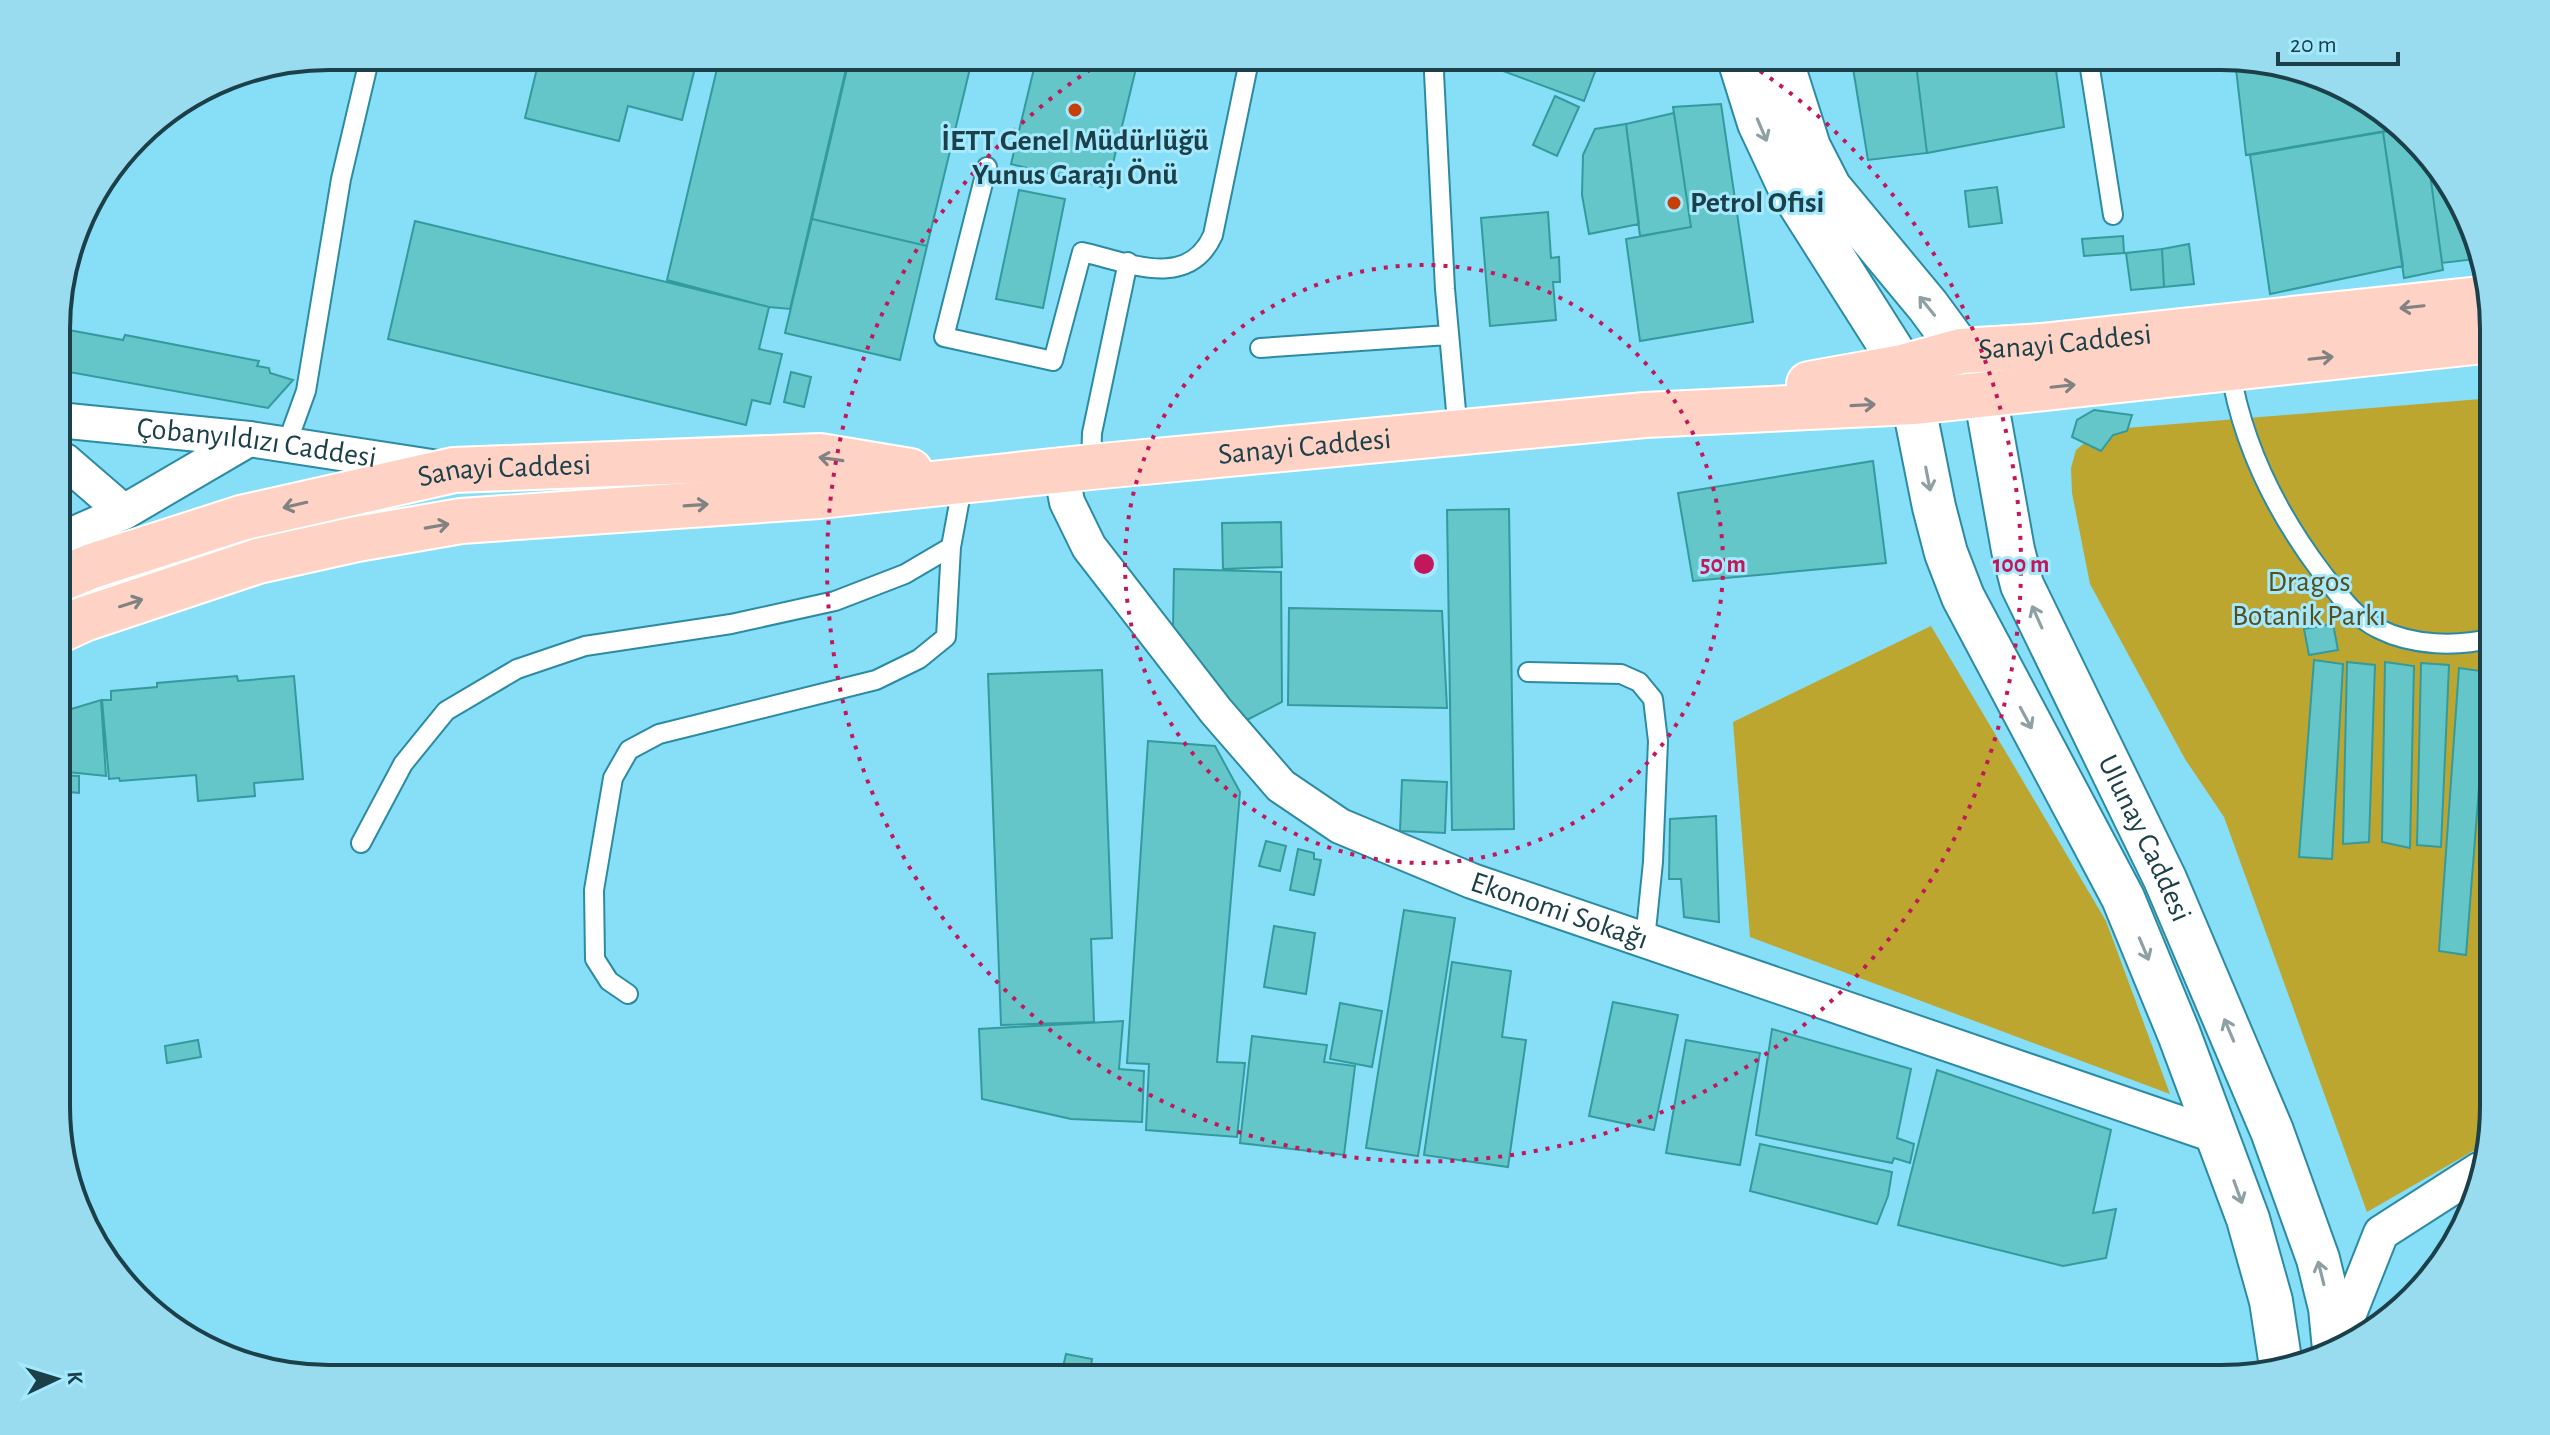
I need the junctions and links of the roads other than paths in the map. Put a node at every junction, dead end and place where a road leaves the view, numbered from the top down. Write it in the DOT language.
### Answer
graph roads {
  1 [pos="1434,70"];
  2 [pos="1742,70"];
  3 [pos="1785,70"];
  4 [pos="2090,70"];
  5 [pos="366,71"];
  6 [pos="1247,71"];
  7 [pos="987,167"];
  8 [pos="2113,215"];
  9 [pos="1128,262"];
  10 [pos="2477,299"];
  11 [pos="1448,335"];
  12 [pos="2479,341"];
  13 [pos="1260,348"];
  14 [pos="1961,351"];
  15 [pos="2230,368"];
  16 [pos="1908,384"];
  17 [pos="1985,394"];
  18 [pos="70,421"];
  19 [pos="1458,433"];
  20 [pos="249,439"];
  21 [pos="286,446"];
  22 [pos="70,465"];
  23 [pos="1076,468"];
  24 [pos="454,470"];
  25 [pos="963,480"];
  26 [pos="364,489"];
  27 [pos="124,512"];
  28 [pos="70,527"];
  29 [pos="379,536"];
  30 [pos="951,547"];
  31 [pos="70,575"];
  32 [pos="70,625"];
  33 [pos="2479,639"];
  34 [pos="1528,672"];
  35 [pos="361,843"];
  36 [pos="1645,940"];
  37 [pos="628,994"];
  38 [pos="2217,1136"];
  39 [pos="2470,1176"];
  40 [pos="2339,1336"];
  41 [pos="2333,1339"];
  42 [pos="2280,1358"];
  1 -- 11 [label="lane"];
  2 -- 16 [label="street, one-way"];
  14 -- 3 [label="street, Ulunay Caddesi, one-way"];
  4 -- 8 [label="lane"];
  5 -- 21 [label="lane"];
  6 -- 9 [label="lane"];
  7 -- 9 [label="lane"];
  9 -- 23 [label="lane"];
  10 -- 14 [label="main road, Sanayi Caddesi, one-way"];
  11 -- 13 [label="lane"];
  11 -- 19 [label="lane"];
  15 -- 12 [label="main road, Sanayi Caddesi, one-way"];
  14 -- 16 [label="main road, Sanayi Caddesi"];
  14 -- 17 [label="street, Ulunay Caddesi"];
  17 -- 15 [label="main road, Sanayi Caddesi, one-way"];
  15 -- 33 [label="lane"];
  16 -- 17 [label="main road"];
  16 -- 19 [label="main road, Sanayi Caddesi"];
  16 -- 38 [label="street, Ulunay Caddesi, one-way"];
  41 -- 17 [label="street, Ulunay Caddesi, one-way"];
  18 -- 20 [label="street, Çobanyıldızı Caddesi"];
  19 -- 23 [label="main road, Sanayi Caddesi"];
  20 -- 21 [label="street, Çobanyıldızı Caddesi"];
  20 -- 27 [label="street"];
  21 -- 24 [label="street, Çobanyıldızı Caddesi"];
  21 -- 26 [label="street"];
  22 -- 27 [label="street"];
  23 -- 25 [label="main road, Sanayi Caddesi"];
  23 -- 36 [label="street, Ekonomi Sokağı"];
  25 -- 24 [label="main road, Sanayi Caddesi, one-way"];
  24 -- 26 [label="main road, Sanayi Caddesi"];
  29 -- 25 [label="main road, Sanayi Caddesi, one-way"];
  25 -- 30 [label="lane"];
  26 -- 29 [label="street"];
  26 -- 31 [label="main road, Sanayi Caddesi, one-way"];
  27 -- 28 [label="street"];
  32 -- 29 [label="main road, Sanayi Caddesi, one-way"];
  30 -- 35 [label="lane"];
  30 -- 37 [label="lane"];
  34 -- 36 [label="lane"];
  36 -- 38 [label="street, Ekonomi Sokağı"];
  38 -- 42 [label="street, Ulunay Caddesi, one-way"];
  39 -- 40 [label="street"];
}
